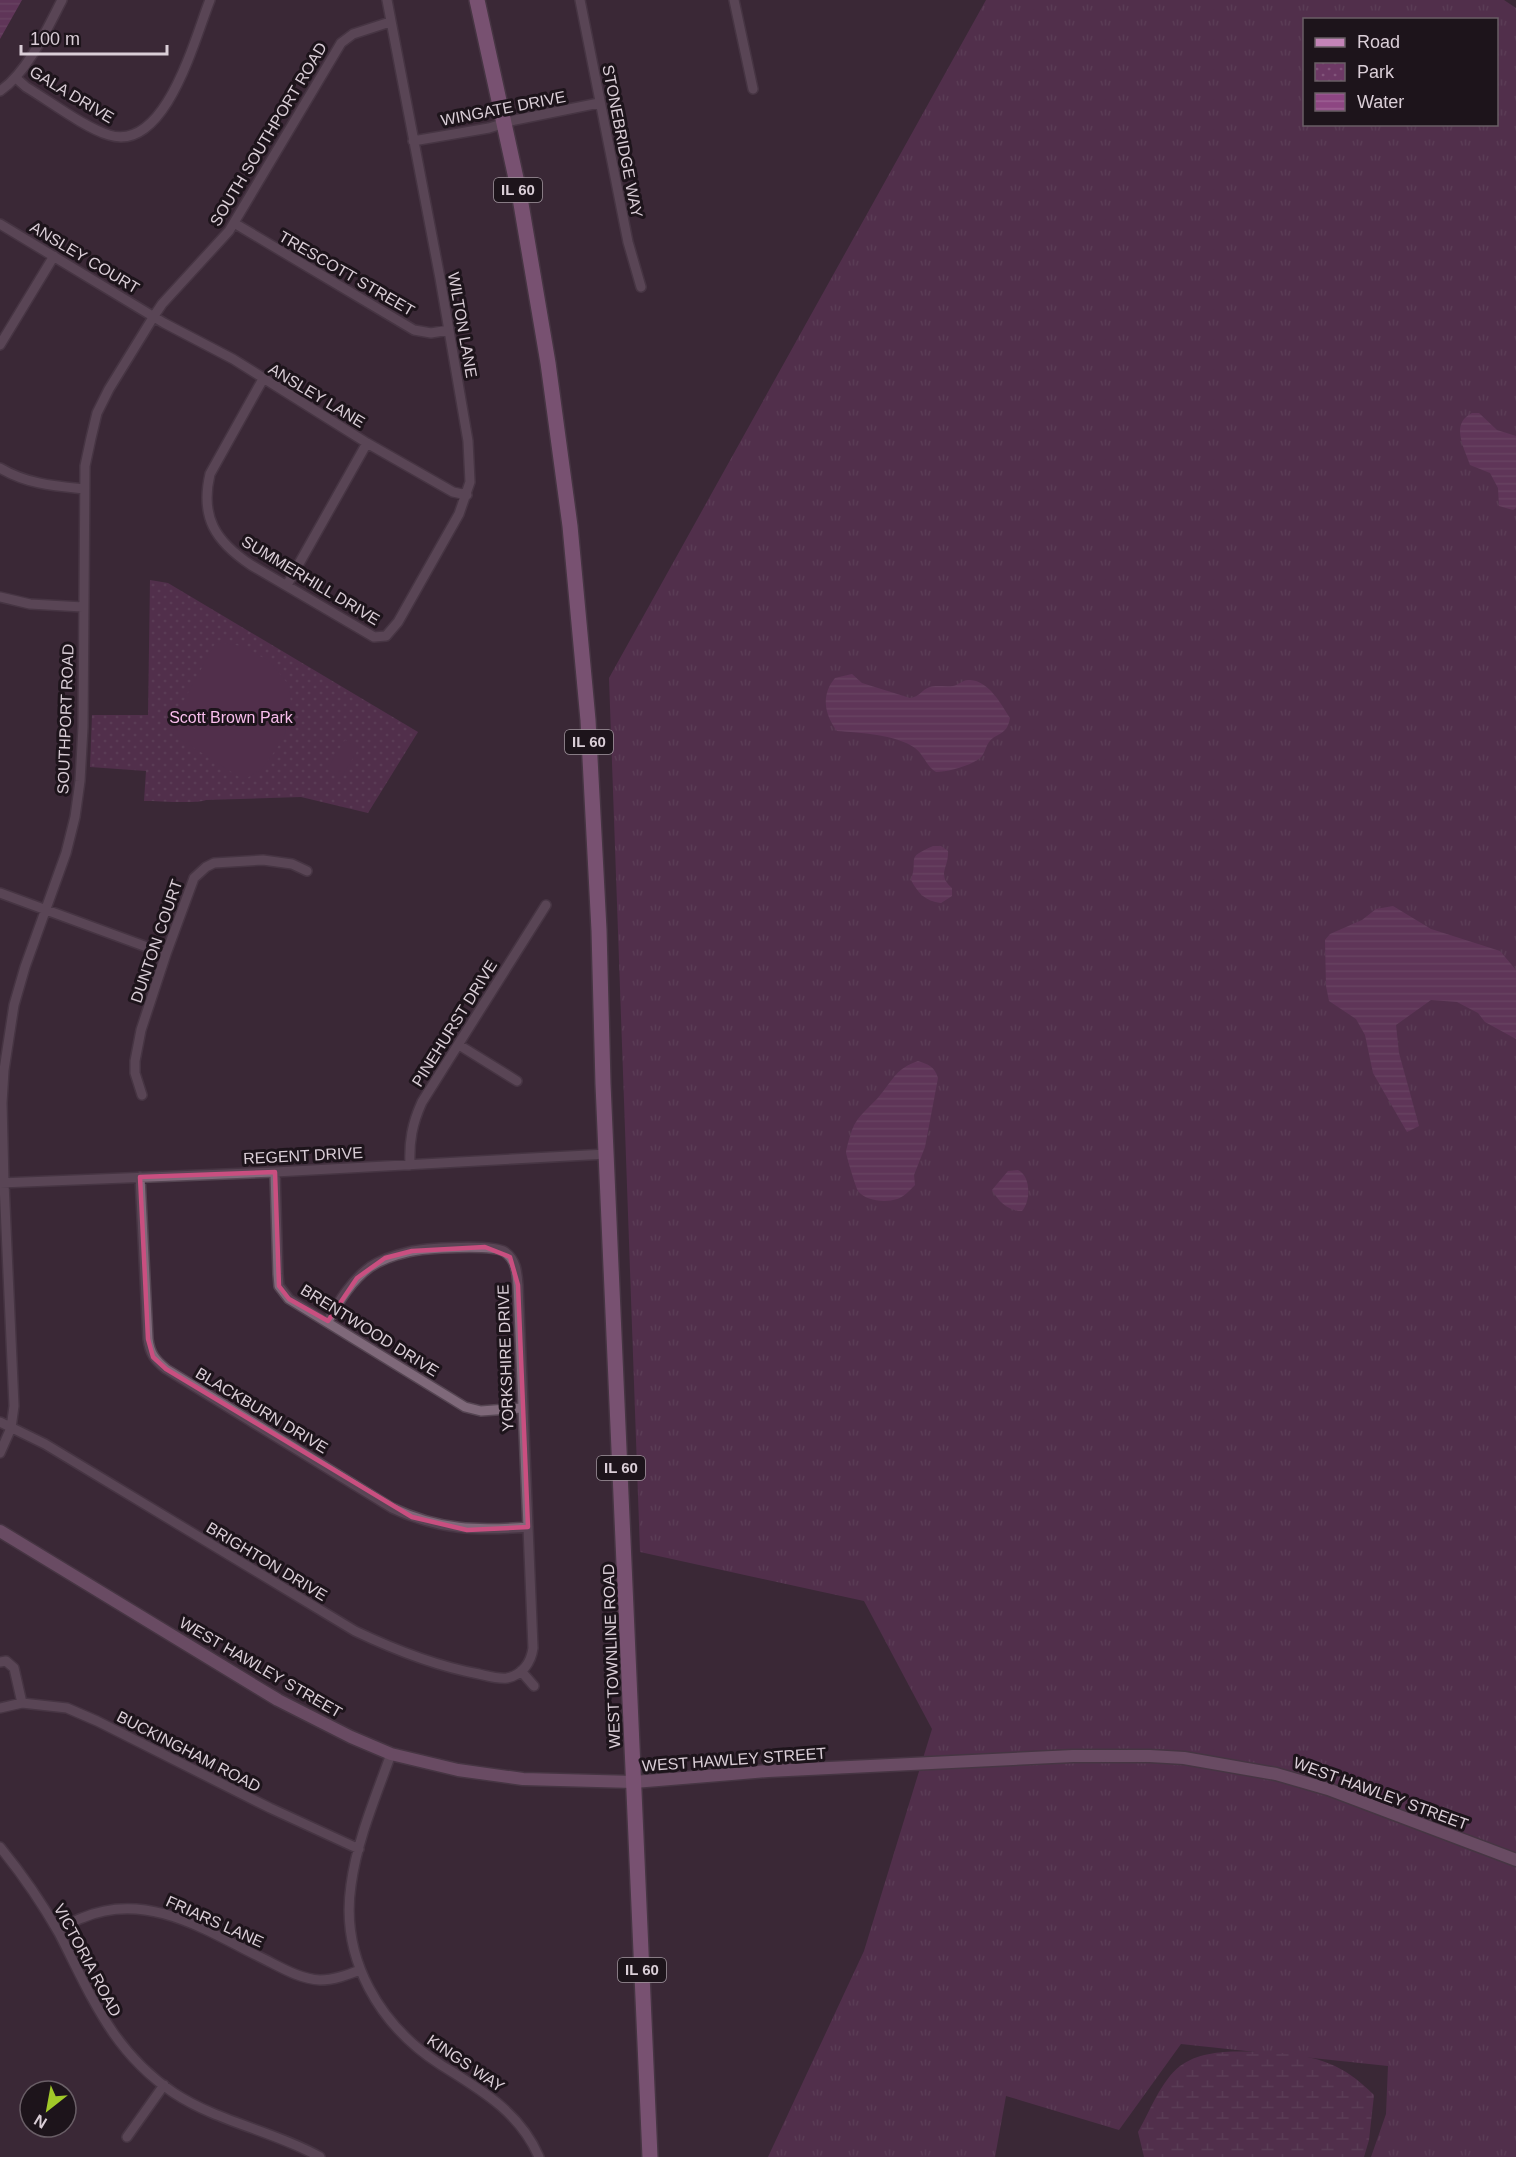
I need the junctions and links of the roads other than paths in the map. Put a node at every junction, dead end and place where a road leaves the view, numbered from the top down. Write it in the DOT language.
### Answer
graph roads {
  1 [pos="62,0"];
  2 [pos="210,0"];
  3 [pos="387,0"];
  4 [pos="477,0"];
  5 [pos="580,0"];
  6 [pos="734,0"];
  7 [pos="390,22"];
  8 [pos="16,78"];
  9 [pos="753,89"];
  10 [pos="0,91"];
  11 [pos="599,104"];
  12 [pos="503,124"];
  13 [pos="412,141"];
  14 [pos="234,223"];
  15 [pos="0,224"];
  16 [pos="208,254"];
  17 [pos="54,256"];
  18 [pos="641,287"];
  19 [pos="153,316"];
  20 [pos="449,330"];
  21 [pos="0,345"];
  22 [pos="263,379"];
  23 [pos="367,443"];
  24 [pos="0,468"];
  25 [pos="84,489"];
  26 [pos="467,495"];
  27 [pos="286,585"];
  28 [pos="0,597"];
  29 [pos="83,607"];
  30 [pos="386,636"];
  31 [pos="307,871"];
  32 [pos="0,893"];
  33 [pos="546,905"];
  34 [pos="46,909"];
  35 [pos="166,954"];
  36 [pos="459,1046"];
  37 [pos="517,1081"];
  38 [pos="142,1095"];
  39 [pos="607,1154"];
  40 [pos="410,1165"];
  41 [pos="275,1172"];
  42 [pos="141,1177"];
  43 [pos="2,1183"];
  44 [pos="328,1321"];
  45 [pos="522,1408"];
  46 [pos="0,1422"];
  47 [pos="11,1428"];
  48 [pos="0,1453"];
  49 [pos="528,1527"];
  50 [pos="0,1531"];
  51 [pos="0,1662"];
  52 [pos="521,1671"];
  53 [pos="534,1686"];
  54 [pos="22,1703"];
  55 [pos="0,1708"];
  56 [pos="391,1754"];
  57 [pos="634,1782"];
  58 [pos="0,1847"];
  59 [pos="359,1849"];
  60 [pos="1516,1860"];
  61 [pos="58,1931"];
  62 [pos="360,1970"];
  63 [pos="164,2085"];
  64 [pos="127,2137"];
  65 [pos="320,2157"];
  66 [pos="539,2157"];
  67 [pos="650,2157"];
  1 -- 8 [label="street"];
  2 -- 8 [label="street, GALA DRIVE"];
  3 -- 7 [label="street, WILTON LANE"];
  4 -- 12 [label="main road, IL 60"];
  5 -- 11 [label="street, STONEBRIDGE WAY"];
  6 -- 9 [label="street"];
  7 -- 13 [label="street, WILTON LANE"];
  7 -- 14 [label="street, SOUTH SOUTHPORT ROAD"];
  8 -- 10 [label="street"];
  11 -- 12 [label="street, WINGATE DRIVE"];
  11 -- 18 [label="street, STONEBRIDGE WAY"];
  12 -- 13 [label="street, WINGATE DRIVE"];
  12 -- 39 [label="main road, IL 60"];
  13 -- 20 [label="street, WILTON LANE"];
  14 -- 16 [label="street, SOUTH SOUTHPORT ROAD"];
  14 -- 20 [label="street, TRESCOTT STREET"];
  15 -- 17 [label="street, ANSLEY COURT"];
  16 -- 19 [label="street, SOUTHPORT ROAD"];
  17 -- 19 [label="street, ANSLEY COURT"];
  17 -- 21 [label="street"];
  19 -- 22 [label="street, ANSLEY LANE"];
  19 -- 25 [label="street, SOUTHPORT ROAD"];
  20 -- 26 [label="street, WILTON LANE"];
  22 -- 23 [label="street, ANSLEY LANE"];
  22 -- 27 [label="street, SUMMERHILL DRIVE"];
  23 -- 26 [label="street, ANSLEY LANE"];
  23 -- 27 [label="street"];
  24 -- 25 [label="street"];
  25 -- 29 [label="street, SOUTHPORT ROAD"];
  26 -- 30 [label="street, WILTON LANE"];
  27 -- 30 [label="street, SUMMERHILL DRIVE"];
  28 -- 29 [label="street"];
  29 -- 34 [label="street, SOUTHPORT ROAD"];
  31 -- 35 [label="street, DUNTON COURT"];
  32 -- 34 [label="street"];
  33 -- 36 [label="street, PINEHURST DRIVE"];
  34 -- 35 [label="street"];
  34 -- 43 [label="street, SOUTHPORT ROAD"];
  35 -- 38 [label="street, DUNTON COURT"];
  36 -- 37 [label="street"];
  36 -- 40 [label="street, PINEHURST DRIVE"];
  39 -- 40 [label="street, REGENT DRIVE"];
  39 -- 57 [label="main road, WEST TOWNLINE ROAD / IL 60"];
  40 -- 41 [label="street, REGENT DRIVE"];
  41 -- 42 [label="street, REGENT DRIVE"];
  41 -- 44 [label="street, BRENTWOOD DRIVE"];
  42 -- 43 [label="street, REGENT DRIVE"];
  42 -- 49 [label="street, BLACKBURN DRIVE"];
  43 -- 47 [label="street, SOUTHPORT ROAD"];
  44 -- 45 [label="street, BRENTWOOD DRIVE"];
  44 -- 45 [label="street, YORKSHIRE DRIVE"];
  45 -- 49 [label="street, YORKSHIRE DRIVE"];
  46 -- 47 [label="street, BRIGHTON DRIVE"];
  47 -- 48 [label="street, SOUTHPORT ROAD"];
  47 -- 52 [label="street, BRIGHTON DRIVE"];
  49 -- 52 [label="street, YORKSHIRE DRIVE"];
  50 -- 56 [label="street, WEST HAWLEY STREET"];
  51 -- 54 [label="street"];
  52 -- 53 [label="street"];
  54 -- 55 [label="street, BUCKINGHAM ROAD"];
  54 -- 59 [label="street, BUCKINGHAM ROAD"];
  56 -- 57 [label="street, WEST HAWLEY STREET"];
  56 -- 59 [label="street, KINGS WAY"];
  57 -- 60 [label="street, WEST HAWLEY STREET"];
  57 -- 67 [label="main road, WEST TOWNLINE ROAD / IL 60"];
  58 -- 61 [label="street, VICTORIA ROAD"];
  59 -- 62 [label="street, KINGS WAY"];
  61 -- 62 [label="street, FRIARS LANE"];
  61 -- 63 [label="street, VICTORIA ROAD"];
  62 -- 66 [label="street, KINGS WAY"];
  63 -- 64 [label="street"];
  63 -- 65 [label="street, VICTORIA ROAD"];
}
